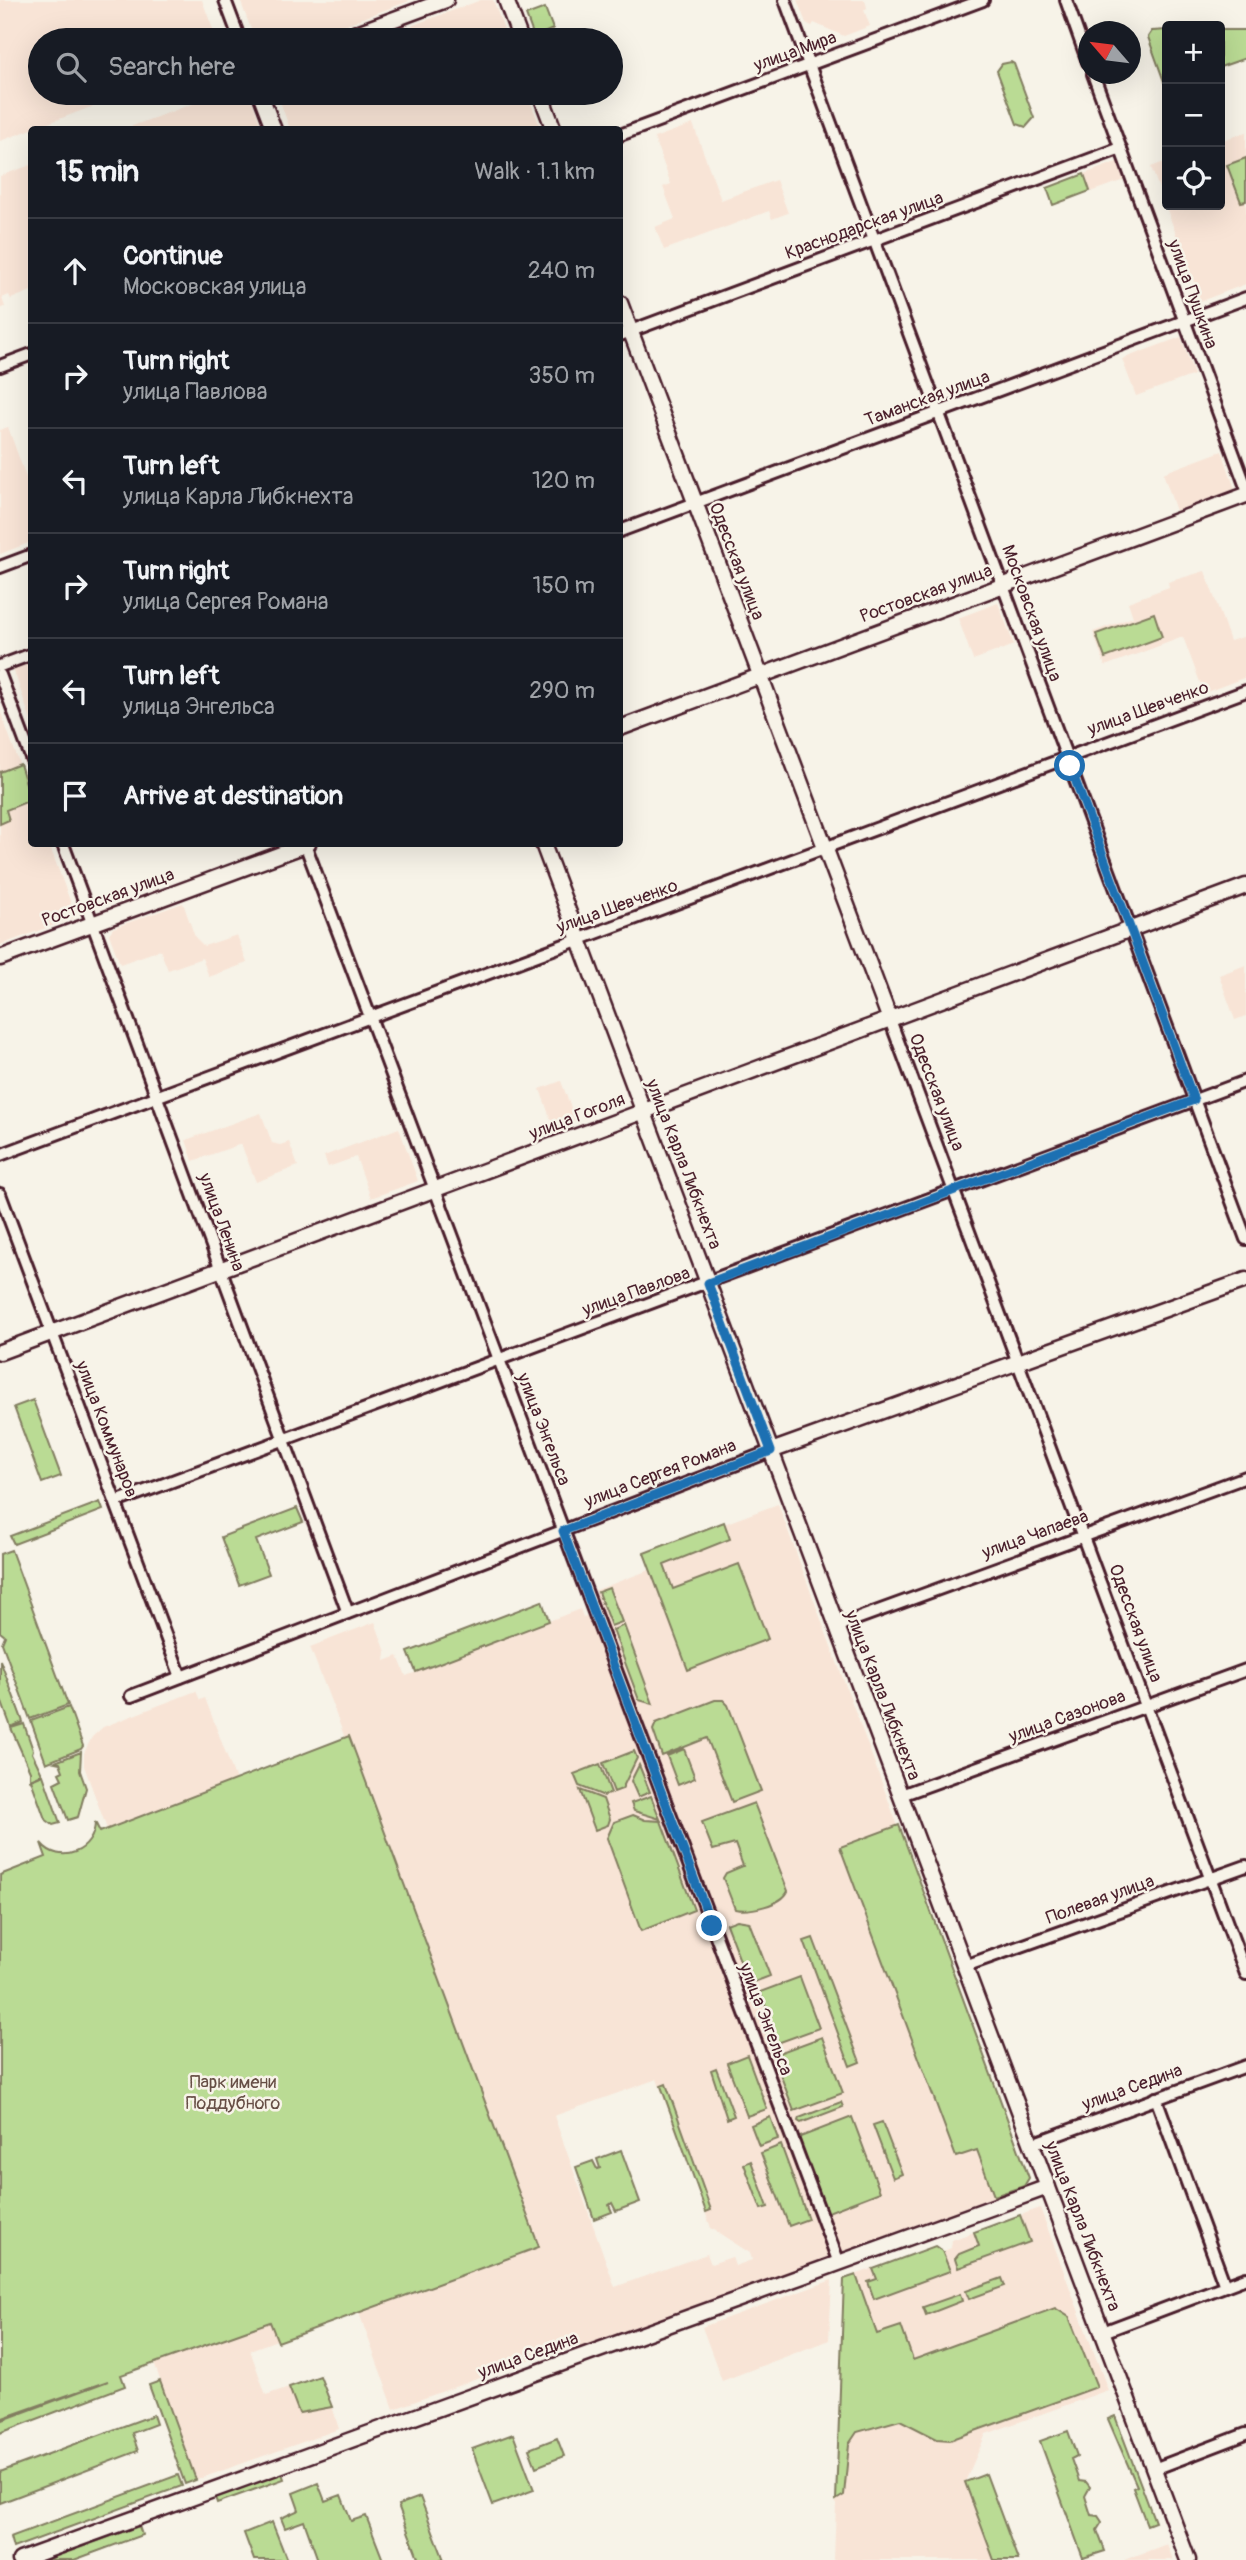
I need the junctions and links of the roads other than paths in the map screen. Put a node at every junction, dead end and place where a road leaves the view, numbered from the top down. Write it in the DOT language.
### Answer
graph roads {
  1 [pos="225,0"];
  2 [pos="446,0"];
  3 [pos="506,0"];
  4 [pos="785,0"];
  5 [pos="983,0"];
  6 [pos="1066,0"];
  7 [pos="236,28"];
  8 [pos="370,28"];
  9 [pos="516,28"];
  10 [pos="1078,34"];
  11 [pos="809,65"];
  12 [pos="1097,84"];
  13 [pos="265,105"];
  14 [pos="545,105"];
  15 [pos="272,126"];
  16 [pos="553,126"];
  17 [pos="623,134"];
  18 [pos="1121,148"];
  19 [pos="874,240"];
  20 [pos="1246,298"];
  21 [pos="1184,321"];
  22 [pos="625,333"];
  23 [pos="28,356"];
  24 [pos="0,366"];
  25 [pos="938,412"];
  26 [pos="1246,487"];
  27 [pos="1246,495"];
  28 [pos="695,503"];
  29 [pos="623,530"];
  30 [pos="28,556"];
  31 [pos="0,567"];
  32 [pos="1003,585"];
  33 [pos="28,656"];
  34 [pos="0,666"];
  35 [pos="0,675"];
  36 [pos="760,675"];
  37 [pos="1246,691"];
  38 [pos="623,726"];
  39 [pos="28,749"];
  40 [pos="1067,756"];
  41 [pos="64,847"];
  42 [pos="298,847"];
  43 [pos="307,847"];
  44 [pos="543,847"];
  45 [pos="824,847"];
  46 [pos="1246,886"];
  47 [pos="92,924"];
  48 [pos="1131,929"];
  49 [pos="579,939"];
  50 [pos="0,958"];
  51 [pos="370,1016"];
  52 [pos="889,1017"];
  53 [pos="1246,1081"];
  54 [pos="156,1096"];
  55 [pos="1194,1100"];
  56 [pos="643,1111"];
  57 [pos="0,1155"];
  58 [pos="435,1189"];
  59 [pos="954,1190"];
  60 [pos="0,1194"];
  61 [pos="1246,1239"];
  62 [pos="221,1269"];
  63 [pos="1246,1280"];
  64 [pos="708,1283"];
  65 [pos="52,1333"];
  66 [pos="0,1352"];
  67 [pos="499,1360"];
  68 [pos="1018,1362"];
  69 [pos="284,1440"];
  70 [pos="771,1451"];
  71 [pos="1246,1477"];
  72 [pos="116,1503"];
  73 [pos="563,1531"];
  74 [pos="1083,1535"];
  75 [pos="348,1613"];
  76 [pos="837,1626"];
  77 [pos="1246,1670"];
  78 [pos="181,1677"];
  79 [pos="131,1696"];
  80 [pos="1146,1706"];
  81 [pos="901,1795"];
  82 [pos="1246,1866"];
  83 [pos="1210,1878"];
  84 [pos="965,1966"];
  85 [pos="1246,1974"];
  86 [pos="1246,2066"];
  87 [pos="1156,2098"];
  88 [pos="1032,2144"];
  89 [pos="1048,2187"];
  90 [pos="839,2263"];
  91 [pos="1246,2278"];
  92 [pos="1225,2286"];
  93 [pos="1103,2332"];
  94 [pos="1246,2434"];
  95 [pos="1154,2469"];
  96 [pos="20,2560"];
  97 [pos="1188,2560"];
  1 -- 7 [label="street"];
  2 -- 8 [label="street"];
  3 -- 9 [label="street"];
  4 -- 11 [label="street, Московская улица"];
  5 -- 11 [label="street, улица Мира"];
  6 -- 10 [label="street"];
  11 -- 17 [label="street, улица Мира"];
  11 -- 19 [label="street, Московская улица"];
  12 -- 18 [label="street, улица Пушкина"];
  13 -- 15 [label="street"];
  14 -- 16 [label="street"];
  18 -- 19 [label="street, Краснодарская улица"];
  18 -- 21 [label="street, улица Пушкина"];
  19 -- 22 [label="street, Краснодарская улица"];
  19 -- 25 [label="street, Московская улица"];
  20 -- 21 [label="street, Таманская улица"];
  21 -- 25 [label="street, Таманская улица"];
  21 -- 26 [label="street, улица Пушкина"];
  22 -- 28 [label="street, Одесская улица"];
  23 -- 24 [label="street"];
  25 -- 28 [label="street, Таманская улица"];
  25 -- 32 [label="street, Московская улица"];
  27 -- 32 [label="street, Ростовская улица"];
  28 -- 29 [label="street, Таманская улица"];
  28 -- 36 [label="street, Одесская улица"];
  30 -- 31 [label="street"];
  32 -- 36 [label="street, Ростовская улица"];
  32 -- 40 [label="street, Московская улица"];
  33 -- 34 [label="street"];
  35 -- 39 [label="street"];
  36 -- 38 [label="street, Ростовская улица"];
  36 -- 45 [label="street, Одесская улица"];
  37 -- 40 [label="street, улица Шевченко"];
  40 -- 45 [label="street, улица Шевченко"];
  40 -- 48 [label="street, Московская улица"];
  41 -- 47 [label="street, улица Ленина"];
  42 -- 47 [label="street, Ростовская улица"];
  43 -- 51 [label="street, улица Энгельса"];
  44 -- 49 [label="street, улица Карла Либкнехта"];
  45 -- 49 [label="street, улица Шевченко"];
  45 -- 52 [label="street, Одесская улица"];
  46 -- 48 [label="street, улица Гоголя"];
  47 -- 50 [label="street, Ростовская улица"];
  47 -- 54 [label="street, улица Ленина"];
  48 -- 52 [label="street, улица Гоголя"];
  48 -- 55 [label="street, Московская улица"];
  49 -- 51 [label="street, улица Шевченко"];
  49 -- 56 [label="street, улица Карла Либкнехта"];
  51 -- 54 [label="street, улица Шевченко"];
  51 -- 58 [label="street, улица Энгельса"];
  52 -- 56 [label="street, улица Гоголя"];
  52 -- 59 [label="street, Одесская улица"];
  53 -- 55 [label="street, улица Павлова"];
  54 -- 57 [label="street, улица Шевченко"];
  54 -- 62 [label="street, улица Ленина"];
  55 -- 59 [label="street, улица Павлова"];
  55 -- 61 [label="street, Московская улица"];
  56 -- 58 [label="street, улица Гоголя"];
  56 -- 64 [label="street, улица Карла Либкнехта"];
  58 -- 62 [label="street, улица Гоголя"];
  58 -- 67 [label="street, улица Энгельса"];
  59 -- 64 [label="street, улица Павлова"];
  59 -- 68 [label="street, Одесская улица"];
  60 -- 65 [label="street, улица Коммунаров"];
  62 -- 65 [label="street, улица Гоголя"];
  62 -- 69 [label="street, улица Ленина"];
  63 -- 68 [label="street, улица Сергея Романа"];
  64 -- 67 [label="street, улица Павлова"];
  64 -- 70 [label="street, улица Карла Либкнехта"];
  65 -- 66 [label="street, улица Гоголя"];
  65 -- 72 [label="street, улица Коммунаров"];
  67 -- 69 [label="street, улица Павлова"];
  67 -- 73 [label="street, улица Энгельса"];
  68 -- 70 [label="street, улица Сергея Романа"];
  68 -- 74 [label="street, Одесская улица"];
  69 -- 72 [label="street, улица Павлова"];
  69 -- 75 [label="street, улица Ленина"];
  70 -- 73 [label="street, улица Сергея Романа"];
  70 -- 76 [label="street, улица Карла Либкнехта"];
  71 -- 74 [label="street, улица Чапаева"];
  72 -- 78 [label="street, улица Коммунаров"];
  73 -- 75 [label="street, улица Сергея Романа"];
  73 -- 90 [label="street, улица Энгельса"];
  74 -- 76 [label="street, улица Чапаева"];
  74 -- 80 [label="street, Одесская улица"];
  75 -- 78 [label="street, улица Сергея Романа"];
  76 -- 81 [label="street, улица Карла Либкнехта"];
  77 -- 80 [label="street, улица Сазонова"];
  78 -- 79 [label="street, улица Сергея Романа"];
  80 -- 81 [label="street, улица Сазонова"];
  80 -- 83 [label="street, Одесская улица"];
  81 -- 84 [label="street, улица Карла Либкнехта"];
  82 -- 83 [label="street, Полевая улица"];
  83 -- 84 [label="street, Полевая улица"];
  83 -- 85 [label="street, Одесская улица"];
  84 -- 88 [label="street, улица Карла Либкнехта"];
  86 -- 87 [label="street, улица Седина"];
  87 -- 88 [label="street, улица Седина"];
  87 -- 92 [label="street"];
  88 -- 89 [label="street, улица Карла Либкнехта"];
  89 -- 90 [label="street, улица Седина"];
  89 -- 93 [label="street, улица Карла Либкнехта"];
  90 -- 96 [label="street, улица Седина"];
  91 -- 92 [label="street"];
  92 -- 93 [label="street"];
  93 -- 95 [label="street, улица Карла Либкнехта"];
  94 -- 95 [label="street"];
  95 -- 97 [label="street, улица Карла Либкнехта"];
}
